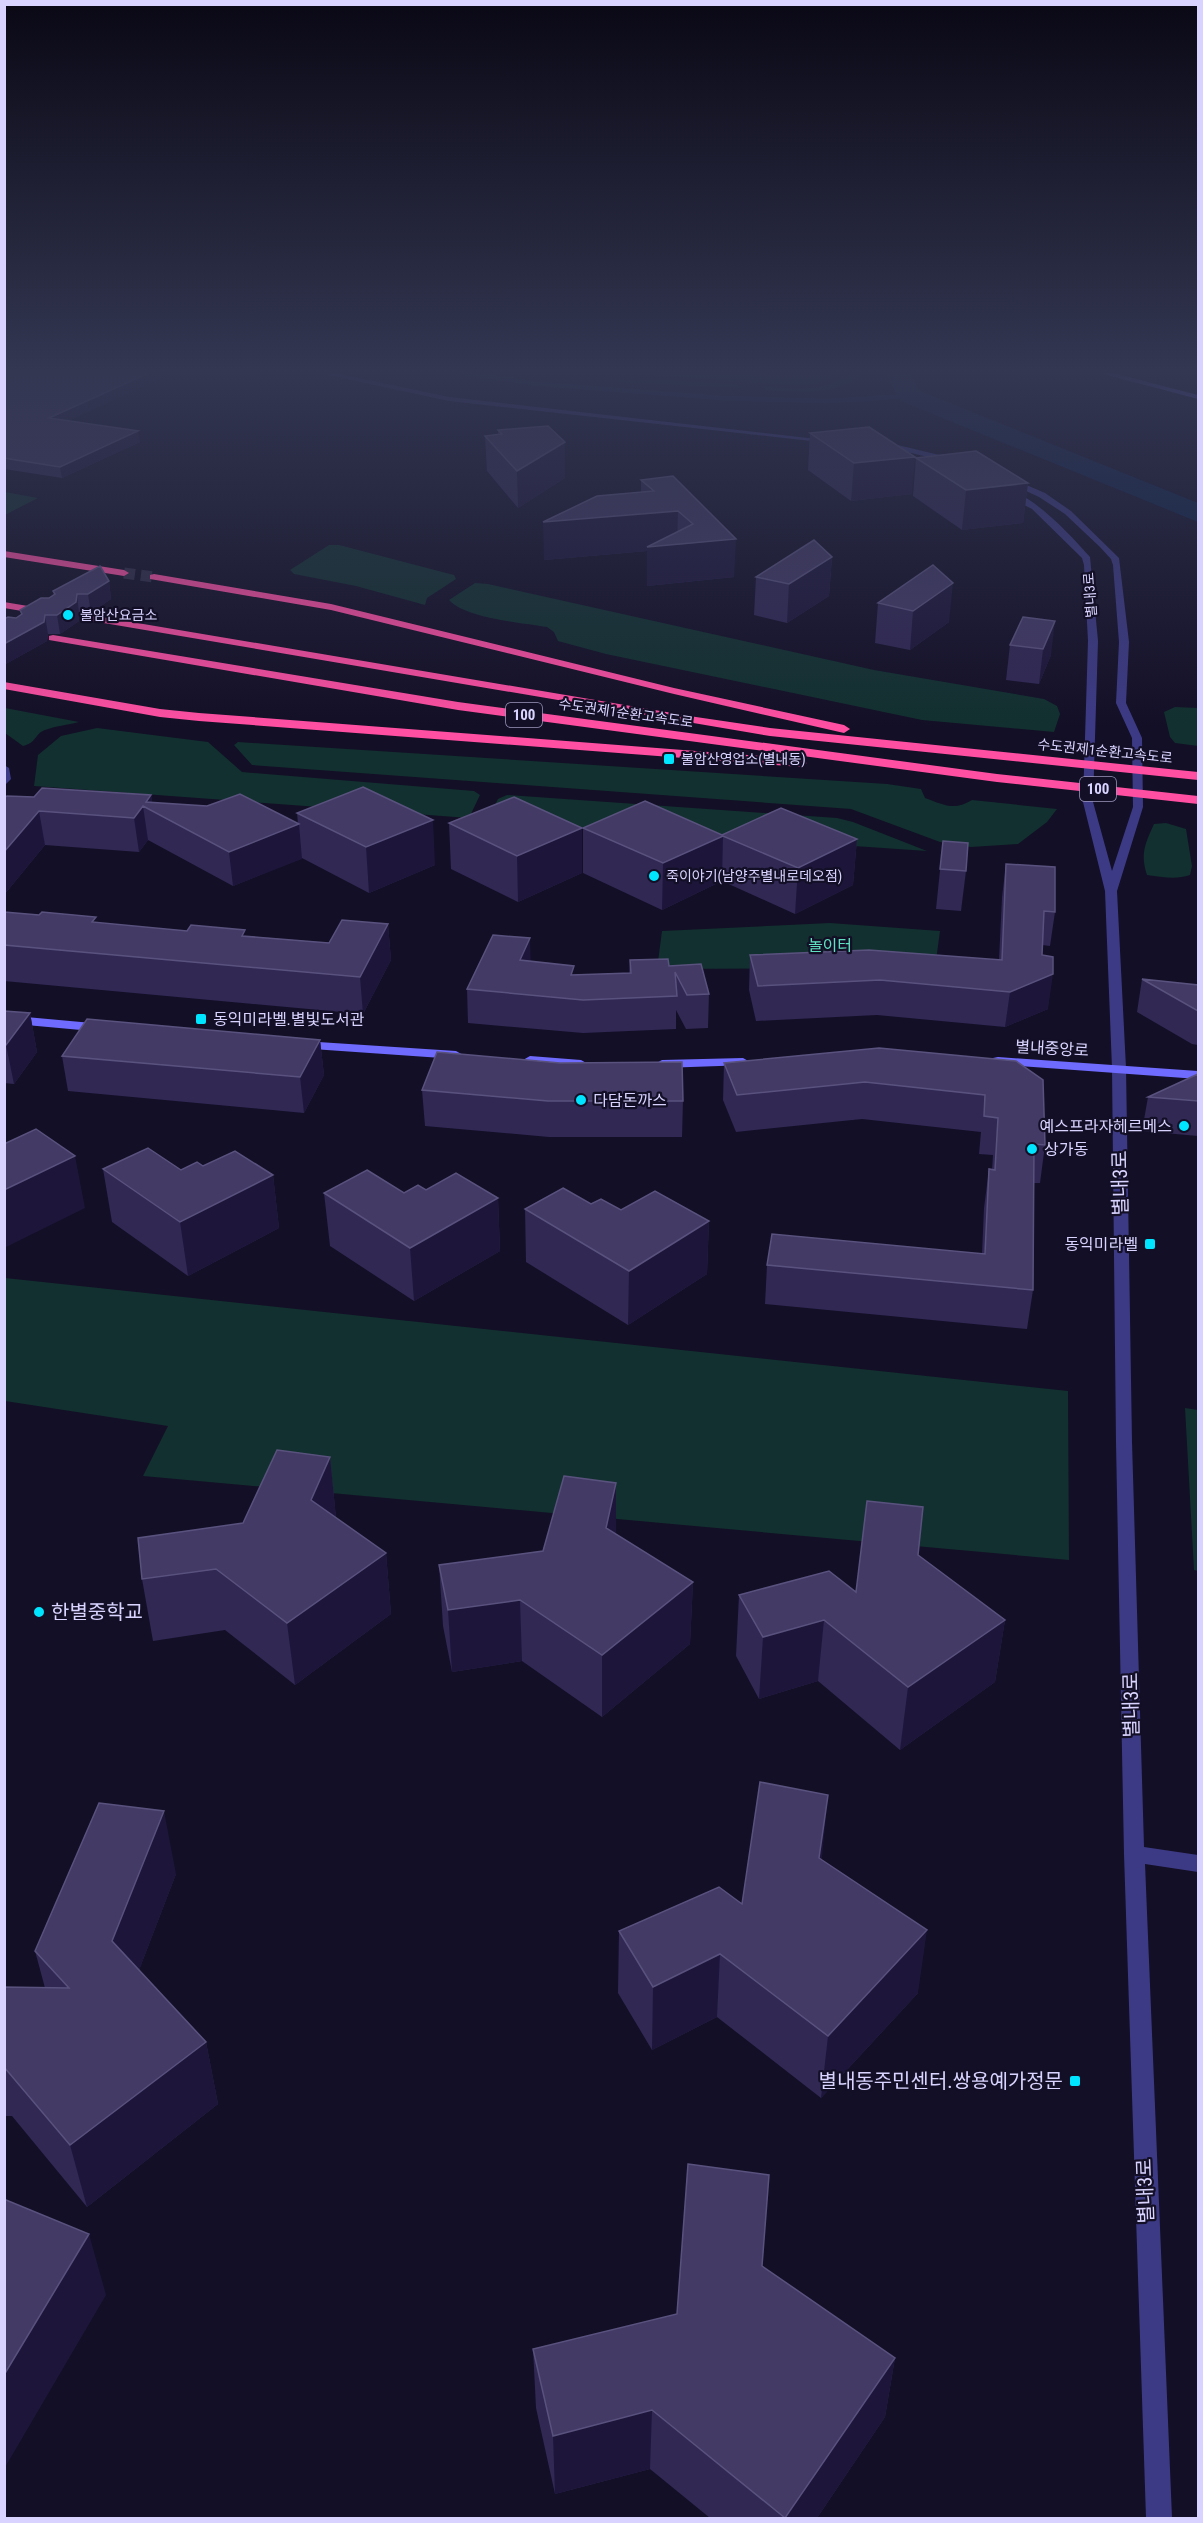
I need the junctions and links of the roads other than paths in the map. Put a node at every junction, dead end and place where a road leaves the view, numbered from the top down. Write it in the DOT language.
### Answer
graph roads {
  1 [pos="1004,491"];
  2 [pos="1032,491"];
  3 [pos="4,554"];
  4 [pos="124,573"];
  5 [pos="154,577"];
  6 [pos="4,604"];
  7 [pos="51,612"];
  8 [pos="84,618"];
  9 [pos="53,638"];
  10 [pos="4,685"];
  11 [pos="1006,756"];
  12 [pos="4,768"];
  13 [pos="1198,776"];
  14 [pos="998,778"];
  15 [pos="4,783"];
  16 [pos="1198,800"];
  17 [pos="1111,891"];
  18 [pos="4,1019"];
  19 [pos="122,1030"];
  20 [pos="285,1043"];
  21 [pos="471,1056"];
  22 [pos="518,1060"];
  23 [pos="989,1061"];
  24 [pos="756,1062"];
  25 [pos="590,1064"];
  26 [pos="649,1064"];
  27 [pos="1119,1068"];
  28 [pos="1198,1075"];
  29 [pos="1134,1854"];
  30 [pos="1198,1863"];
  31 [pos="1159,2518"];
  1 -- 17 [label="street, 별내3로"];
  2 -- 17 [label="street, 별내3로"];
  3 -- 4 [label="highway"];
  5 -- 11 [label="highway"];
  6 -- 7 [label="highway"];
  8 -- 11 [label="highway, 수도권제1순환고속도로 / 100"];
  9 -- 14 [label="highway, 수도권제1순환고속도로 / 100"];
  10 -- 14 [label="highway"];
  11 -- 13 [label="highway, 수도권제1순환고속도로 / 100"];
  12 -- 15 [label="street"];
  14 -- 16 [label="highway, 수도권제1순환고속도로 / 100"];
  17 -- 27 [label="street, 별내3로"];
  18 -- 19 [label="street"];
  20 -- 21 [label="street"];
  22 -- 25 [label="street"];
  23 -- 27 [label="street, 별내중앙로"];
  24 -- 26 [label="street"];
  27 -- 28 [label="street, 별내중앙로"];
  27 -- 29 [label="street, 별내3로"];
  29 -- 30 [label="street"];
  29 -- 31 [label="street, 별내3로"];
}
